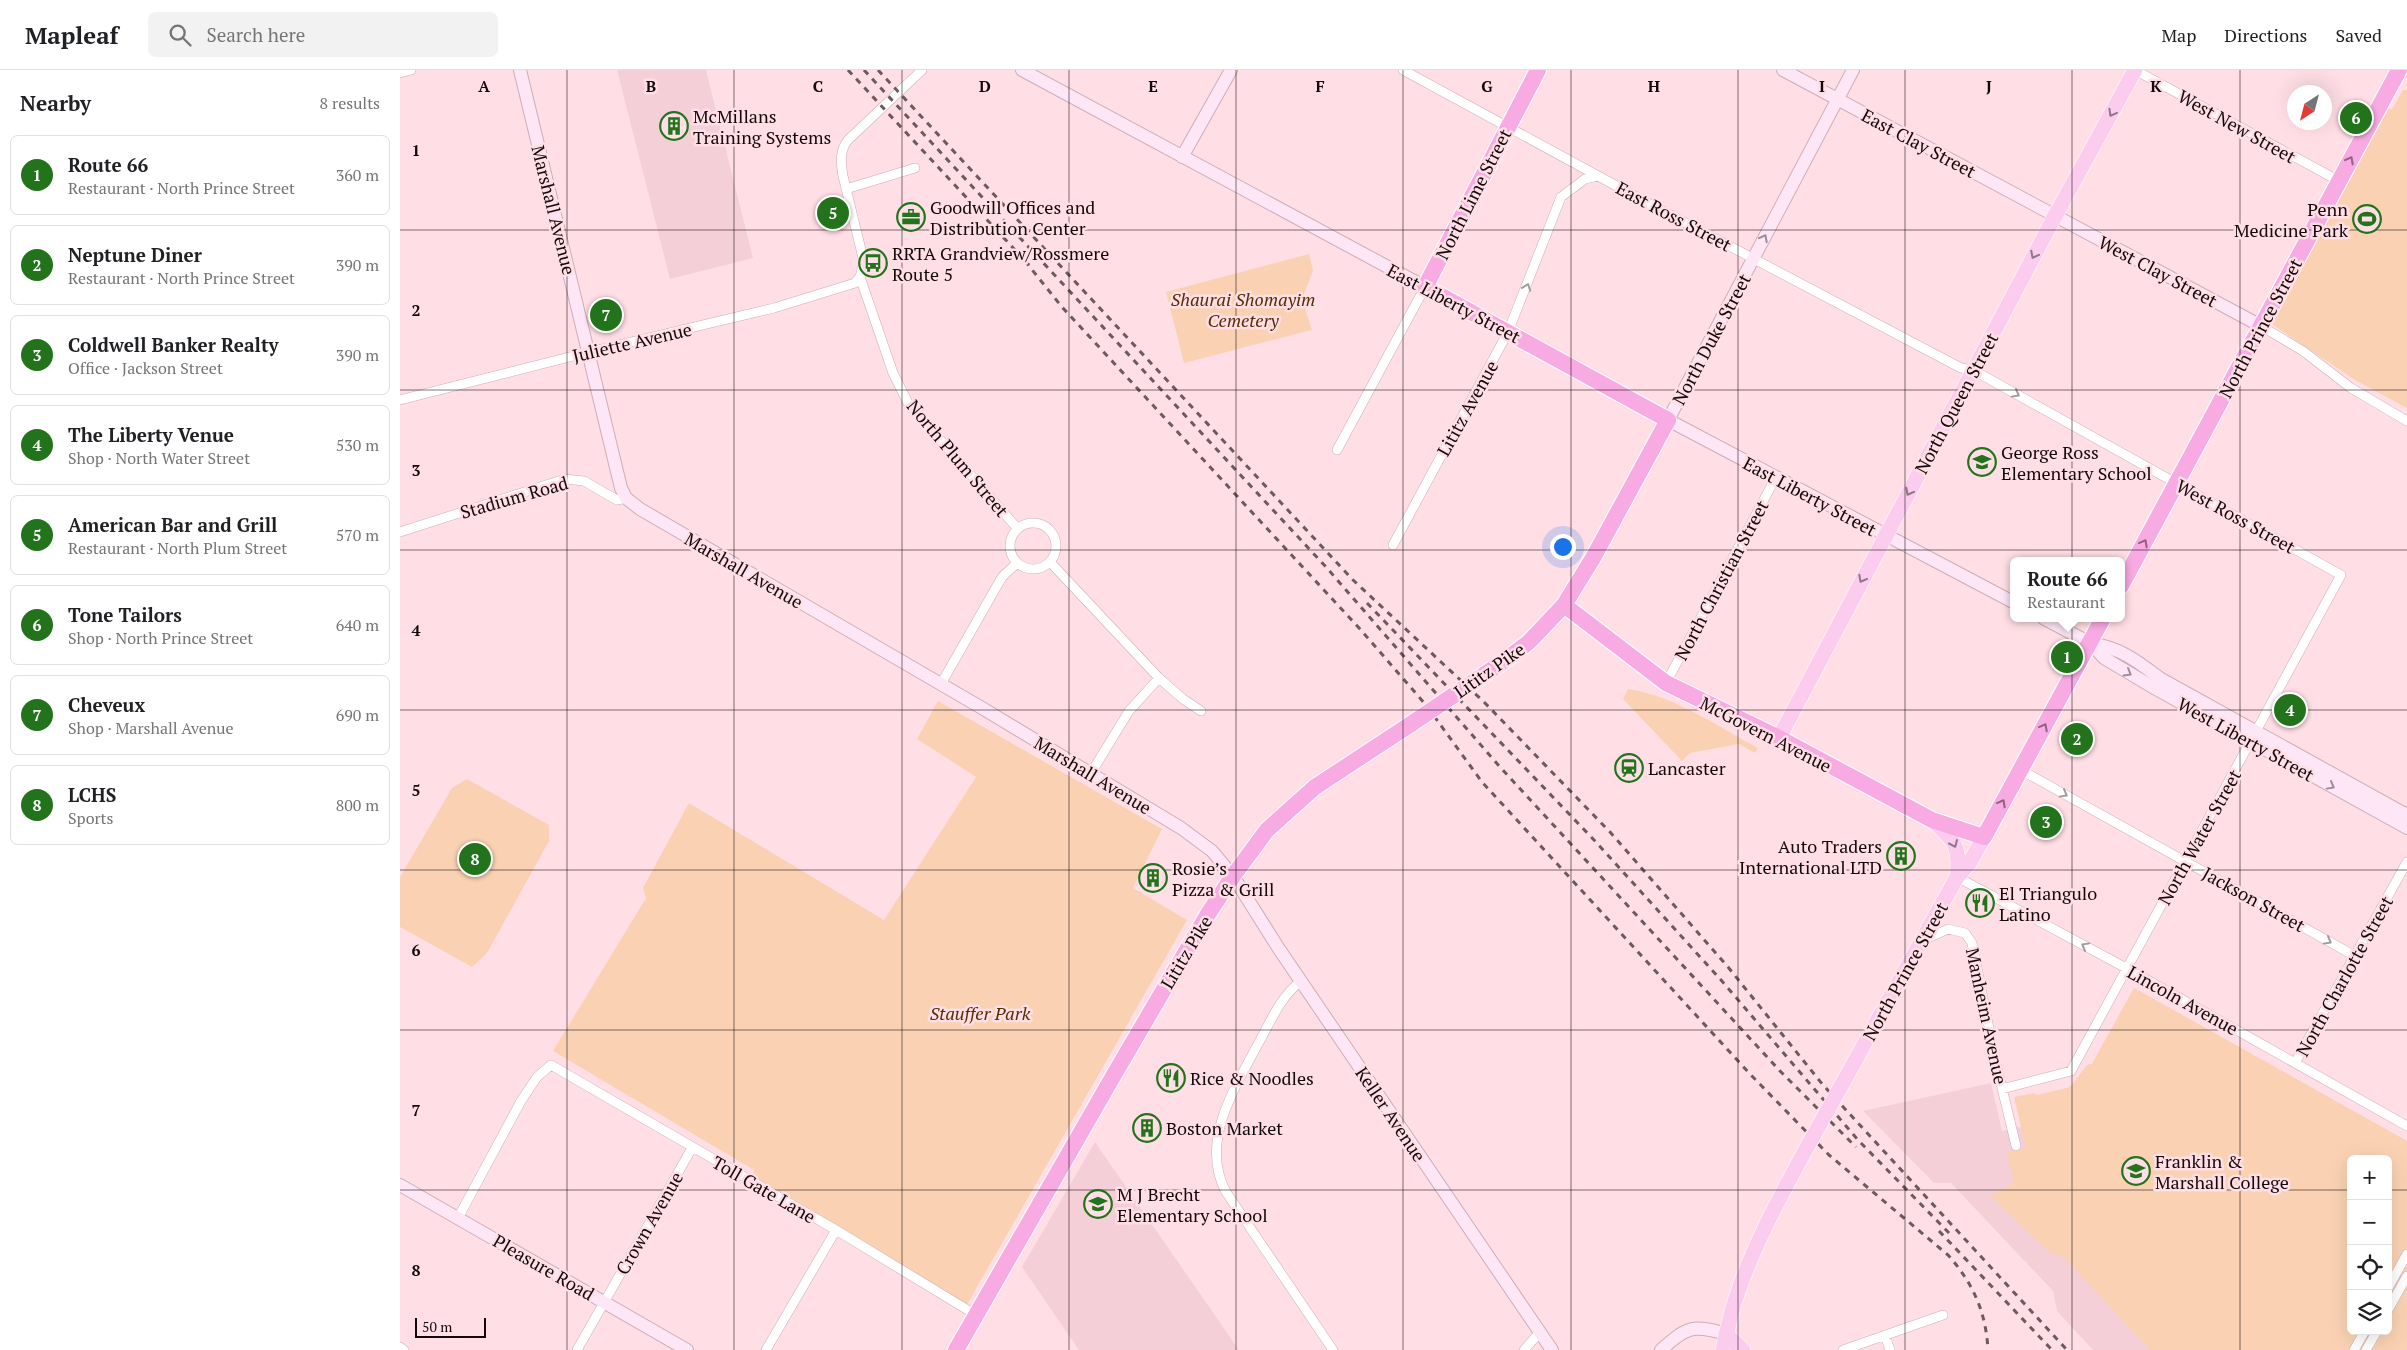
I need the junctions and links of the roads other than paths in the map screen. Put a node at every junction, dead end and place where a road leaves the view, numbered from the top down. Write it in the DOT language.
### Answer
graph roads {
  1 [pos="411,70"];
  2 [pos="520,70"];
  3 [pos="922,70"];
  4 [pos="1022,70"];
  5 [pos="1231,70"];
  6 [pos="1403,70"];
  7 [pos="1538,70"];
  8 [pos="1783,70"];
  9 [pos="1853,70"];
  10 [pos="2135,70"];
  11 [pos="2399,70"];
  12 [pos="400,73"];
  13 [pos="1837,99"];
  14 [pos="1508,127"];
  15 [pos="1182,157"];
  16 [pos="915,168"];
  17 [pos="1598,176"];
  18 [pos="2339,181"];
  19 [pos="846,189"];
  20 [pos="2054,216"];
  21 [pos="1754,258"];
  22 [pos="860,276"];
  23 [pos="1426,287"];
  24 [pos="2261,326"];
  25 [pos="1508,332"];
  26 [pos="589,352"];
  27 [pos="1974,370"];
  28 [pos="400,400"];
  29 [pos="1668,420"];
  30 [pos="2407,421"];
  31 [pos="1337,450"];
  32 [pos="1776,477"];
  33 [pos="2176,483"];
  34 [pos="626,498"];
  35 [pos="1018,529"];
  36 [pos="400,532"];
  37 [pos="1885,536"];
  38 [pos="1393,544"];
  39 [pos="1050,562"];
  40 [pos="1017,563"];
  41 [pos="2341,575"];
  42 [pos="2125,579"];
  43 [pos="2010,600"];
  44 [pos="1564,605"];
  45 [pos="2051,622"];
  46 [pos="2101,622"];
  47 [pos="2090,643"];
  48 [pos="1159,678"];
  49 [pos="1666,683"];
  50 [pos="941,684"];
  51 [pos="1201,711"];
  52 [pos="2254,737"];
  53 [pos="1779,738"];
  54 [pos="2021,770"];
  55 [pos="1091,773"];
  56 [pos="2407,815"];
  57 [pos="1932,820"];
  58 [pos="2407,828"];
  59 [pos="1984,837"];
  60 [pos="2186,861"];
  61 [pos="2407,862"];
  62 [pos="1234,876"];
  63 [pos="1957,877"];
  64 [pos="1921,941"];
  65 [pos="2355,956"];
  66 [pos="2128,969"];
  67 [pos="1301,981"];
  68 [pos="2295,1063"];
  69 [pos="2002,1089"];
  70 [pos="2407,1126"];
  71 [pos="2016,1146"];
  72 [pos="692,1148"];
  73 [pos="400,1185"];
  74 [pos="458,1218"];
  75 [pos="836,1230"];
  76 [pos="2407,1254"];
  77 [pos="2407,1276"];
  78 [pos="2392,1281"];
  79 [pos="604,1302"];
  80 [pos="2392,1303"];
  81 [pos="1943,1314"];
  82 [pos="976,1315"];
  83 [pos="1540,1332"];
  84 [pos="1726,1334"];
  85 [pos="1885,1335"];
  86 [pos="2363,1335"];
  87 [pos="2374,1335"];
  88 [pos="400,1347"];
  89 [pos="404,1350"];
  90 [pos="577,1350"];
  91 [pos="687,1350"];
  92 [pos="766,1350"];
  93 [pos="956,1350"];
  94 [pos="1333,1350"];
  95 [pos="1524,1350"];
  96 [pos="1552,1350"];
  97 [pos="1661,1350"];
  98 [pos="1723,1350"];
  99 [pos="1743,1350"];
  100 [pos="1843,1350"];
  101 [pos="1890,1350"];
  102 [pos="2354,1350"];
  103 [pos="2366,1350"];
  1 -- 12 [label="street"];
  2 -- 26 [label="main road, Marshall Avenue"];
  3 -- 19 [label="street, North Plum Street"];
  4 -- 15 [label="main road, East Liberty Street"];
  5 -- 15 [label="main road"];
  6 -- 14 [label="street, East Ross Street"];
  7 -- 14 [label="highway, North Lime Street"];
  8 -- 13 [label="main road, East Clay Street"];
  9 -- 13 [label="main road, North Duke Street"];
  10 -- 18 [label="street, West New Street"];
  10 -- 20 [label="main road, North Queen Street, one-way"];
  18 -- 11 [label="highway, North Prince Street, one-way"];
  13 -- 20 [label="main road, East Clay Street"];
  21 -- 13 [label="main road, North Duke Street, one-way"];
  14 -- 17 [label="street, East Ross Street"];
  14 -- 23 [label="highway, North Lime Street"];
  15 -- 23 [label="main road, East Liberty Street"];
  16 -- 19 [label="street"];
  17 -- 21 [label="street, East Ross Street"];
  25 -- 17 [label="street, Lititz Avenue, one-way"];
  18 -- 24 [label="highway, North Prince Street"];
  19 -- 22 [label="street, North Plum Street"];
  20 -- 24 [label="main road, West Clay Street"];
  20 -- 27 [label="main road, North Queen Street, one-way"];
  21 -- 27 [label="street, East Ross Street"];
  21 -- 29 [label="main road, North Duke Street"];
  22 -- 26 [label="street, Juliette Avenue"];
  22 -- 35 [label="street, North Plum Street"];
  23 -- 25 [label="highway, East Liberty Street"];
  23 -- 31 [label="street, North Lime Street"];
  24 -- 30 [label="street"];
  24 -- 33 [label="highway, North Prince Street"];
  25 -- 29 [label="highway, East Liberty Street"];
  25 -- 38 [label="street, Lititz Avenue"];
  26 -- 28 [label="street, Juliette Avenue"];
  26 -- 34 [label="main road, Marshall Avenue"];
  27 -- 33 [label="street, West Ross Street, one-way"];
  27 -- 37 [label="main road, North Queen Street, one-way"];
  29 -- 32 [label="main road, East Liberty Street"];
  29 -- 44 [label="highway, North Duke Street"];
  32 -- 37 [label="main road, East Liberty Street"];
  32 -- 49 [label="street, North Christian Street"];
  33 -- 41 [label="street, West Ross Street"];
  42 -- 33 [label="highway, North Prince Street, one-way"];
  34 -- 36 [label="street, Stadium Road"];
  34 -- 50 [label="main road, Marshall Avenue"];
  35 -- 39 [label="street, North Plum Street"];
  35 -- 40 [label="street, North Plum Street"];
  37 -- 43 [label="main road"];
  37 -- 53 [label="main road, North Queen Street, one-way"];
  39 -- 40 [label="street"];
  39 -- 48 [label="street"];
  40 -- 50 [label="street"];
  41 -- 52 [label="street, North Water Street"];
  44 -- 49 [label="highway, McGovern Avenue"];
  44 -- 62 [label="highway, Lititz Pike, bridge"];
  45 -- 47 [label="main road, West Liberty Street"];
  46 -- 47 [label="highway, North Prince Street"];
  47 -- 52 [label="main road, West Liberty Street"];
  54 -- 47 [label="highway, North Prince Street, one-way"];
  48 -- 51 [label="street"];
  48 -- 55 [label="street"];
  49 -- 53 [label="highway, McGovern Avenue"];
  50 -- 55 [label="main road, Marshall Avenue"];
  52 -- 56 [label="main road, West Liberty Street"];
  52 -- 58 [label="main road, West Liberty Street, one-way"];
  52 -- 60 [label="street, North Water Street"];
  53 -- 57 [label="highway, McGovern Avenue"];
  59 -- 54 [label="highway, North Prince Street, one-way"];
  54 -- 60 [label="street, Jackson Street, one-way"];
  55 -- 62 [label="main road, Marshall Avenue"];
  57 -- 59 [label="highway, McGovern Avenue"];
  57 -- 63 [label="main road, one-way"];
  59 -- 63 [label="main road, North Prince Street"];
  60 -- 65 [label="street, Jackson Street, one-way"];
  60 -- 66 [label="street, North Water Street"];
  61 -- 65 [label="street, North Charlotte Street"];
  62 -- 67 [label="main road, Keller Avenue"];
  62 -- 82 [label="highway, Lititz Pike"];
  63 -- 64 [label="main road, North Prince Street"];
  66 -- 63 [label="street, Lincoln Avenue, one-way"];
  64 -- 69 [label="street, Manheim Avenue"];
  64 -- 84 [label="main road, North Prince Street, bridge"];
  65 -- 68 [label="street, North Charlotte Street"];
  66 -- 68 [label="street, Lincoln Avenue"];
  66 -- 69 [label="street, North Water Street"];
  67 -- 83 [label="main road, Keller Avenue"];
  67 -- 94 [label="street"];
  68 -- 70 [label="street, Lincoln Avenue"];
  69 -- 71 [label="street, Manheim Avenue"];
  72 -- 74 [label="street, Toll Gate Lane"];
  72 -- 75 [label="street, Toll Gate Lane"];
  72 -- 79 [label="street, Crown Avenue"];
  73 -- 74 [label="main road, Pleasure Road"];
  74 -- 79 [label="main road, Pleasure Road"];
  75 -- 82 [label="street, Toll Gate Lane"];
  75 -- 92 [label="street"];
  76 -- 78 [label="street"];
  77 -- 80 [label="street"];
  79 -- 90 [label="street, Crown Avenue"];
  79 -- 91 [label="main road, Pleasure Road"];
  81 -- 85 [label="street"];
  82 -- 93 [label="highway, Lititz Pike"];
  83 -- 95 [label="street"];
  83 -- 96 [label="main road, Keller Avenue"];
  84 -- 97 [label="main road"];
  84 -- 98 [label="main road, North Prince Street"];
  84 -- 99 [label="main road"];
  85 -- 100 [label="street"];
  85 -- 101 [label="street"];
  86 -- 102 [label="street"];
  87 -- 103 [label="street"];
  88 -- 89 [label="street"];
}
